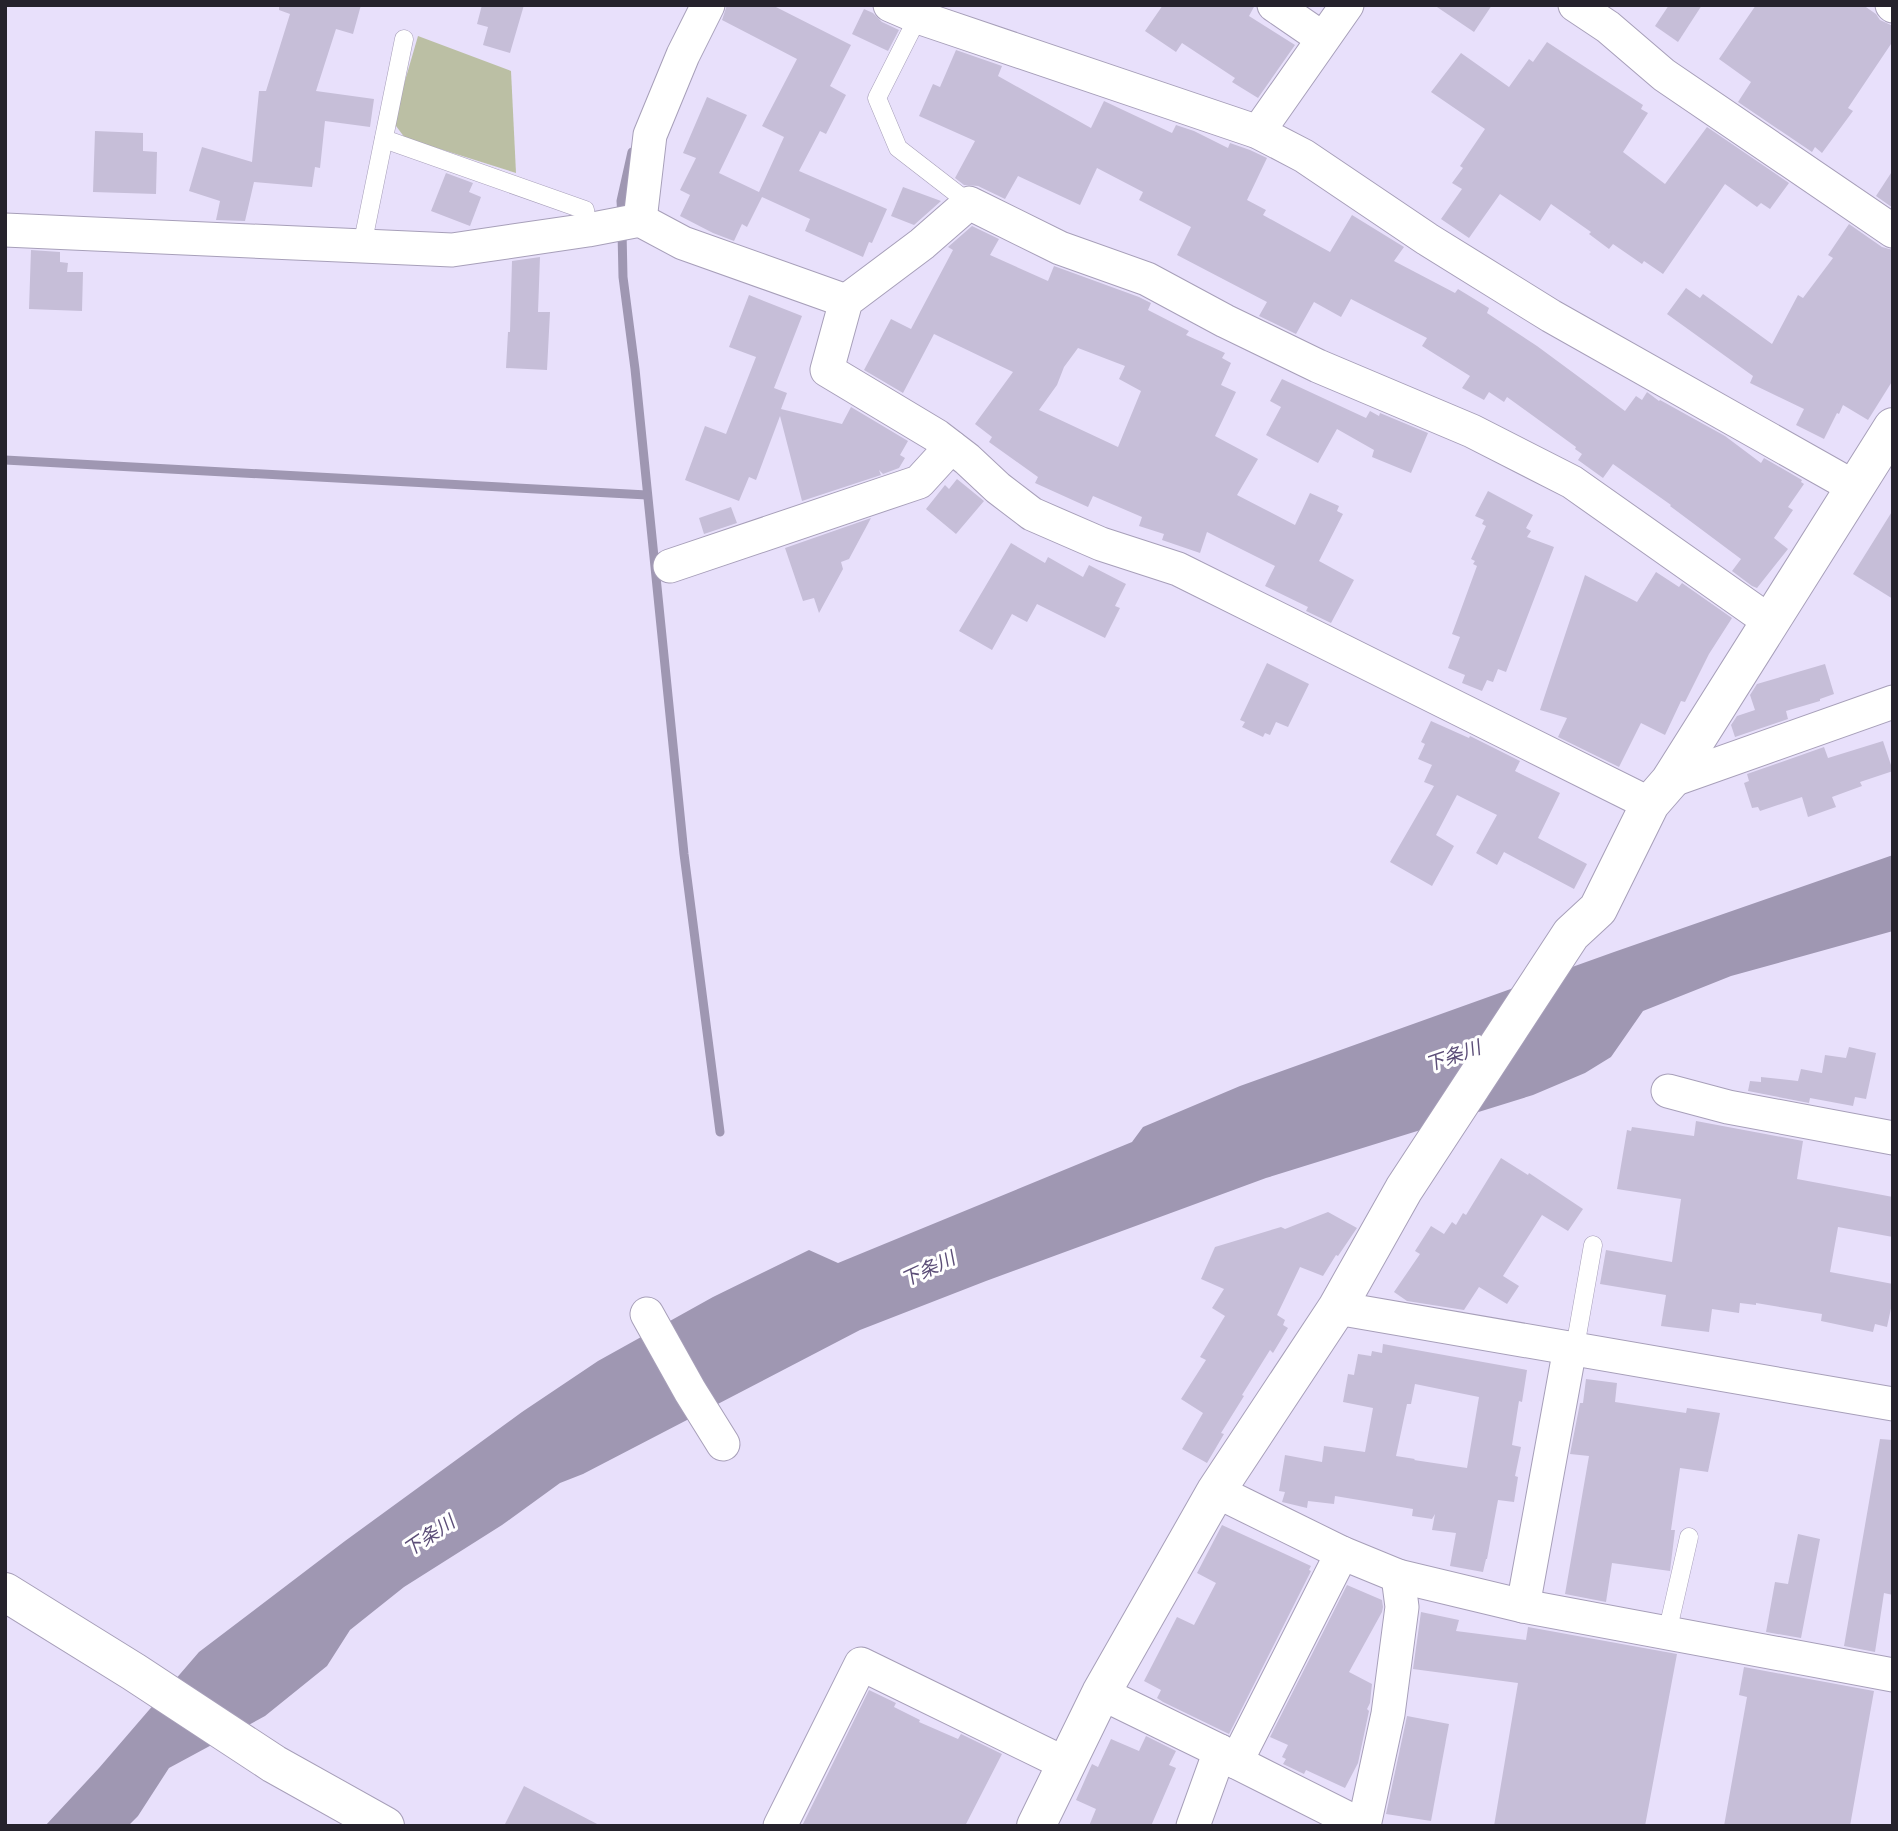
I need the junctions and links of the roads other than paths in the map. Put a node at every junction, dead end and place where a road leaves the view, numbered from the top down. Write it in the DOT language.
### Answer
graph roads {
  1 [pos="708,5"];
  2 [pos="1274,5"];
  3 [pos="1346,5"];
  4 [pos="1575,5"];
  5 [pos="904,11"];
  6 [pos="1322,38"];
  7 [pos="404,39"];
  8 [pos="1258,132"];
  9 [pos="384,139"];
  10 [pos="969,203"];
  11 [pos="640,220"];
  12 [pos="5,230"];
  13 [pos="588,230"];
  14 [pos="1893,231"];
  15 [pos="362,246"];
  16 [pos="846,301"];
  17 [pos="1893,427"];
  18 [pos="951,447"];
  19 [pos="1854,487"];
  20 [pos="670,566"];
  21 [pos="1769,621"];
  22 [pos="1893,702"];
  23 [pos="1660,792"];
  24 [pos="1668,1091"];
  25 [pos="1893,1138"];
  26 [pos="1593,1245"];
  27 [pos="1337,1308"];
  28 [pos="647,1314"];
  29 [pos="1570,1348"];
  30 [pos="1893,1404"];
  31 [pos="720,1439"];
  32 [pos="1216,1491"];
  33 [pos="1689,1537"];
  34 [pos="1342,1553"];
  35 [pos="1398,1576"];
  36 [pos="5,1592"];
  37 [pos="1522,1606"];
  38 [pos="1667,1633"];
  39 [pos="1893,1675"];
  40 [pos="1101,1693"];
  41 [pos="1228,1757"];
  42 [pos="1066,1764"];
  43 [pos="385,1826"];
  44 [pos="780,1826"];
  45 [pos="1037,1826"];
  46 [pos="1193,1826"];
  47 [pos="1364,1826"];
  1 -- 11 [label="street"];
  2 -- 6 [label="street"];
  3 -- 6 [label="street"];
  4 -- 14 [label="street"];
  5 -- 8 [label="street"];
  5 -- 10 [label="lane"];
  6 -- 8 [label="street"];
  7 -- 9 [label="lane"];
  8 -- 19 [label="street"];
  9 -- 13 [label="lane"];
  9 -- 15 [label="lane"];
  10 -- 16 [label="street"];
  10 -- 21 [label="street"];
  11 -- 13 [label="street"];
  11 -- 16 [label="street"];
  12 -- 15 [label="street"];
  13 -- 15 [label="street"];
  16 -- 18 [label="street"];
  17 -- 19 [label="street"];
  18 -- 20 [label="street"];
  18 -- 23 [label="street"];
  19 -- 21 [label="street"];
  21 -- 23 [label="street"];
  22 -- 23 [label="street"];
  23 -- 27 [label="street"];
  24 -- 25 [label="street"];
  26 -- 29 [label="lane"];
  27 -- 29 [label="street"];
  27 -- 32 [label="street"];
  28 -- 31 [label="street"];
  29 -- 30 [label="street"];
  29 -- 37 [label="street"];
  32 -- 34 [label="street"];
  32 -- 40 [label="street"];
  33 -- 38 [label="lane"];
  34 -- 35 [label="street"];
  34 -- 41 [label="street"];
  35 -- 37 [label="street"];
  35 -- 47 [label="street"];
  36 -- 43 [label="street"];
  37 -- 38 [label="street"];
  38 -- 39 [label="street"];
  40 -- 41 [label="street"];
  40 -- 42 [label="street"];
  41 -- 46 [label="street"];
  41 -- 47 [label="street"];
  42 -- 44 [label="street"];
  42 -- 45 [label="street"];
}
